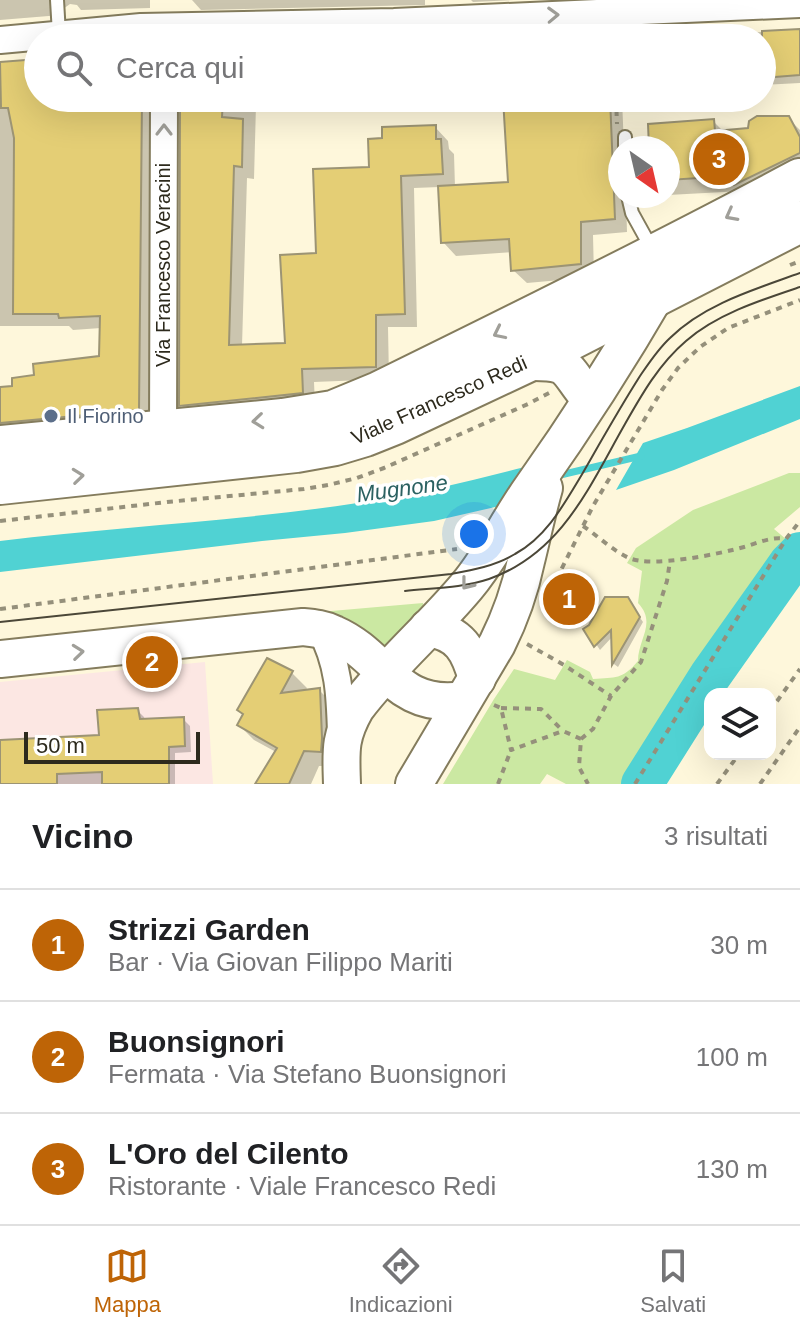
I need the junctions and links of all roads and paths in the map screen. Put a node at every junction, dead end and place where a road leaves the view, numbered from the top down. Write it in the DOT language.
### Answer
graph roads {
  1 [pos="57,0"];
  2 [pos="800,4"];
  3 [pos="164,21"];
  4 [pos="625,21"];
  5 [pos="58,24"];
  6 [pos="140,24"];
  7 [pos="24,38"];
  8 [pos="0,40"];
  9 [pos="164,112"];
  10 [pos="800,179"];
  11 [pos="631,208"];
  12 [pos="800,222"];
  13 [pos="672,247"];
  14 [pos="654,298"];
  15 [pos="800,300"];
  16 [pos="527,362"];
  17 [pos="590,399"];
  18 [pos="163,432"];
  19 [pos="0,446"];
  20 [pos="0,484"];
  21 [pos="593,506"];
  22 [pos="524,518"];
  23 [pos="800,521"];
  24 [pos="583,526"];
  25 [pos="786,539"];
  26 [pos="466,548"];
  27 [pos="670,561"];
  28 [pos="0,609"];
  29 [pos="428,628"];
  30 [pos="320,629"];
  31 [pos="521,641"];
  32 [pos="0,659"];
  33 [pos="800,669"];
  34 [pos="385,674"];
  35 [pos="475,693"];
  36 [pos="611,696"];
  37 [pos="776,703"];
  38 [pos="501,708"];
  39 [pos="800,727"];
  40 [pos="563,731"];
  41 [pos="581,739"];
  42 [pos="341,744"];
  43 [pos="511,750"];
  44 [pos="735,760"];
  45 [pos="342,784"];
  46 [pos="414,784"];
  47 [pos="498,784"];
  48 [pos="588,784"];
  49 [pos="635,784"];
  50 [pos="717,784"];
  51 [pos="760,784"];
  1 -- 5 [label="lane"];
  2 -- 4 [label="street"];
  3 -- 4 [label="street, one-way"];
  3 -- 6 [label="street"];
  7 -- 8 [label="street"];
  18 -- 9 [label="street, Via Francesco Veracini, one-way"];
  10 -- 13 [label="main road, Viale Francesco Redi, one-way"];
  11 -- 13 [label="lane"];
  12 -- 14 [label="main road, Viale Francesco Redi"];
  13 -- 14 [label="street"];
  13 -- 18 [label="main road, Viale Francesco Redi, one-way"];
  14 -- 16 [label="main road, Viale Francesco Redi"];
  14 -- 17 [label="street"];
  15 -- 21 [label="path"];
  16 -- 17 [label="street"];
  20 -- 16 [label="main road, Viale Francesco Redi, one-way"];
  17 -- 22 [label="street"];
  18 -- 19 [label="main road, Viale Francesco Redi"];
  22 -- 29 [label="street, one-way"];
  22 -- 35 [label="street"];
  23 -- 25 [label="path"];
  24 -- 27 [label="path"];
  25 -- 27 [label="path"];
  25 -- 49 [label="path"];
  26 -- 28 [label="path"];
  27 -- 36 [label="path"];
  29 -- 34 [label="street"];
  29 -- 35 [label="street"];
  32 -- 30 [label="street, one-way"];
  30 -- 34 [label="street"];
  30 -- 42 [label="street"];
  31 -- 36 [label="path"];
  33 -- 37 [label="path"];
  34 -- 35 [label="street"];
  34 -- 42 [label="street"];
  35 -- 38 [label="path"];
  35 -- 46 [label="street"];
  36 -- 41 [label="path"];
  38 -- 40 [label="path"];
  38 -- 43 [label="path"];
  39 -- 51 [label="path"];
  40 -- 41 [label="path"];
  40 -- 43 [label="path"];
  41 -- 48 [label="path"];
  42 -- 45 [label="street"];
  43 -- 47 [label="path"];
  44 -- 50 [label="path"];
}
